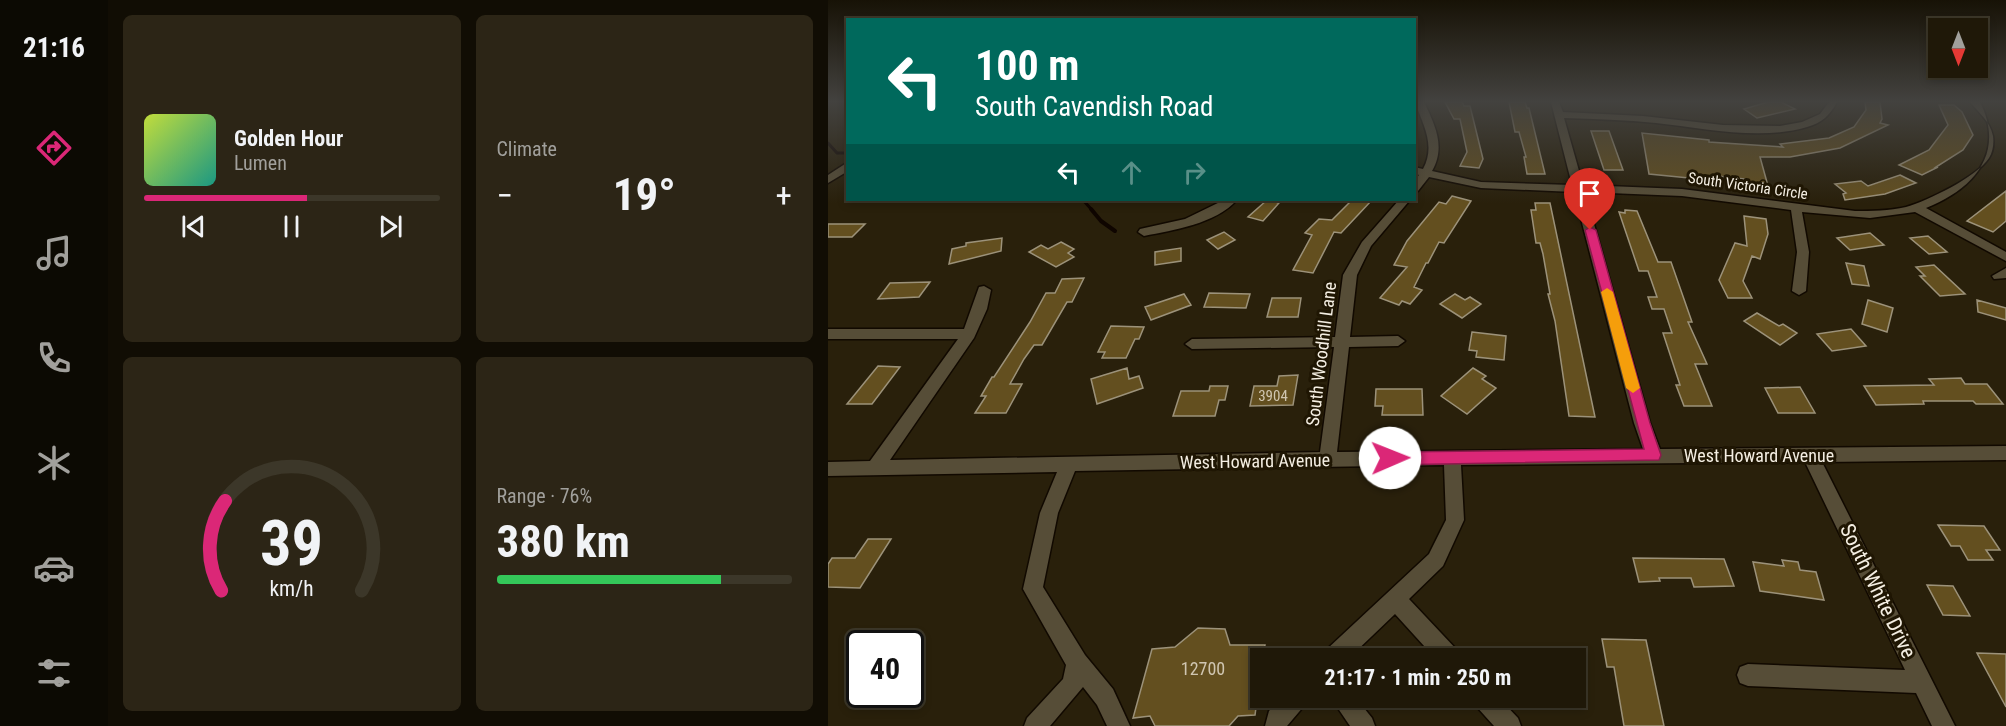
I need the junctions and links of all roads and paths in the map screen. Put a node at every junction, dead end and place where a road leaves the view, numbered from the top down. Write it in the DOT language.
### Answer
graph roads {
  1 [pos="1434,136"];
  2 [pos="1565,136"];
  3 [pos="2002,136"];
  4 [pos="2003,154"];
  5 [pos="846,166"];
  6 [pos="1416,170"];
  7 [pos="1427,173"];
  8 [pos="828,180"];
  9 [pos="1416,187"];
  10 [pos="1579,187"];
  11 [pos="1229,201"];
  12 [pos="1404,201"];
  13 [pos="1796,208"];
  14 [pos="1917,208"];
  15 [pos="1144,232"];
  16 [pos="2006,257"];
  17 [pos="984,290"];
  18 [pos="1799,291"];
  19 [pos="828,334"];
  20 [pos="969,334"];
  21 [pos="1398,341"];
  22 [pos="1342,342"];
  23 [pos="1192,344"];
  24 [pos="2006,453"];
  25 [pos="1654,455"];
  26 [pos="1811,456"];
  27 [pos="1452,458"];
  28 [pos="1328,459"];
  29 [pos="1069,464"];
  30 [pos="875,468"];
  31 [pos="828,469"];
  32 [pos="1395,599"];
  33 [pos="1344,648"];
  34 [pos="1440,648"];
  35 [pos="1077,663"];
  36 [pos="1748,675"];
  37 [pos="1922,682"];
  38 [pos="1287,708"];
  39 [pos="1350,708"];
  40 [pos="1493,708"];
  41 [pos="1035,726"];
  42 [pos="1119,726"];
  43 [pos="1276,726"];
  44 [pos="1364,726"];
  45 [pos="1510,726"];
  46 [pos="1944,726"];
  1 -- 7 [label="street"];
  2 -- 10 [label="street"];
  3 -- 4 [label="street, South Victoria Circle"];
  4 -- 14 [label="street, South Victoria Circle"];
  5 -- 8 [label="street"];
  6 -- 7 [label="street, South Victoria Circle"];
  7 -- 9 [label="street"];
  7 -- 10 [label="street, South Victoria Circle"];
  10 -- 13 [label="street, South Victoria Circle"];
  10 -- 25 [label="street"];
  11 -- 15 [label="street"];
  12 -- 22 [label="street, South Woodhill Lane"];
  13 -- 14 [label="street, South Victoria Circle"];
  13 -- 18 [label="street"];
  14 -- 16 [label="street"];
  17 -- 20 [label="street"];
  19 -- 20 [label="street"];
  20 -- 30 [label="street"];
  21 -- 22 [label="street"];
  22 -- 23 [label="street"];
  22 -- 28 [label="street, South Woodhill Lane"];
  24 -- 26 [label="street, West Howard Avenue"];
  25 -- 26 [label="street, West Howard Avenue"];
  25 -- 27 [label="street, West Howard Avenue"];
  26 -- 37 [label="street, South White Drive"];
  27 -- 28 [label="street, West Howard Avenue"];
  27 -- 32 [label="street"];
  28 -- 29 [label="street, West Howard Avenue"];
  29 -- 30 [label="street, West Howard Avenue"];
  29 -- 35 [label="street"];
  30 -- 31 [label="street, West Howard Avenue"];
  32 -- 33 [label="street"];
  32 -- 34 [label="street"];
  35 -- 41 [label="street"];
  35 -- 42 [label="street"];
  36 -- 37 [label="street"];
  37 -- 46 [label="street, South White Drive"];
  38 -- 43 [label="street"];
  39 -- 44 [label="street"];
  40 -- 45 [label="street"];
}
